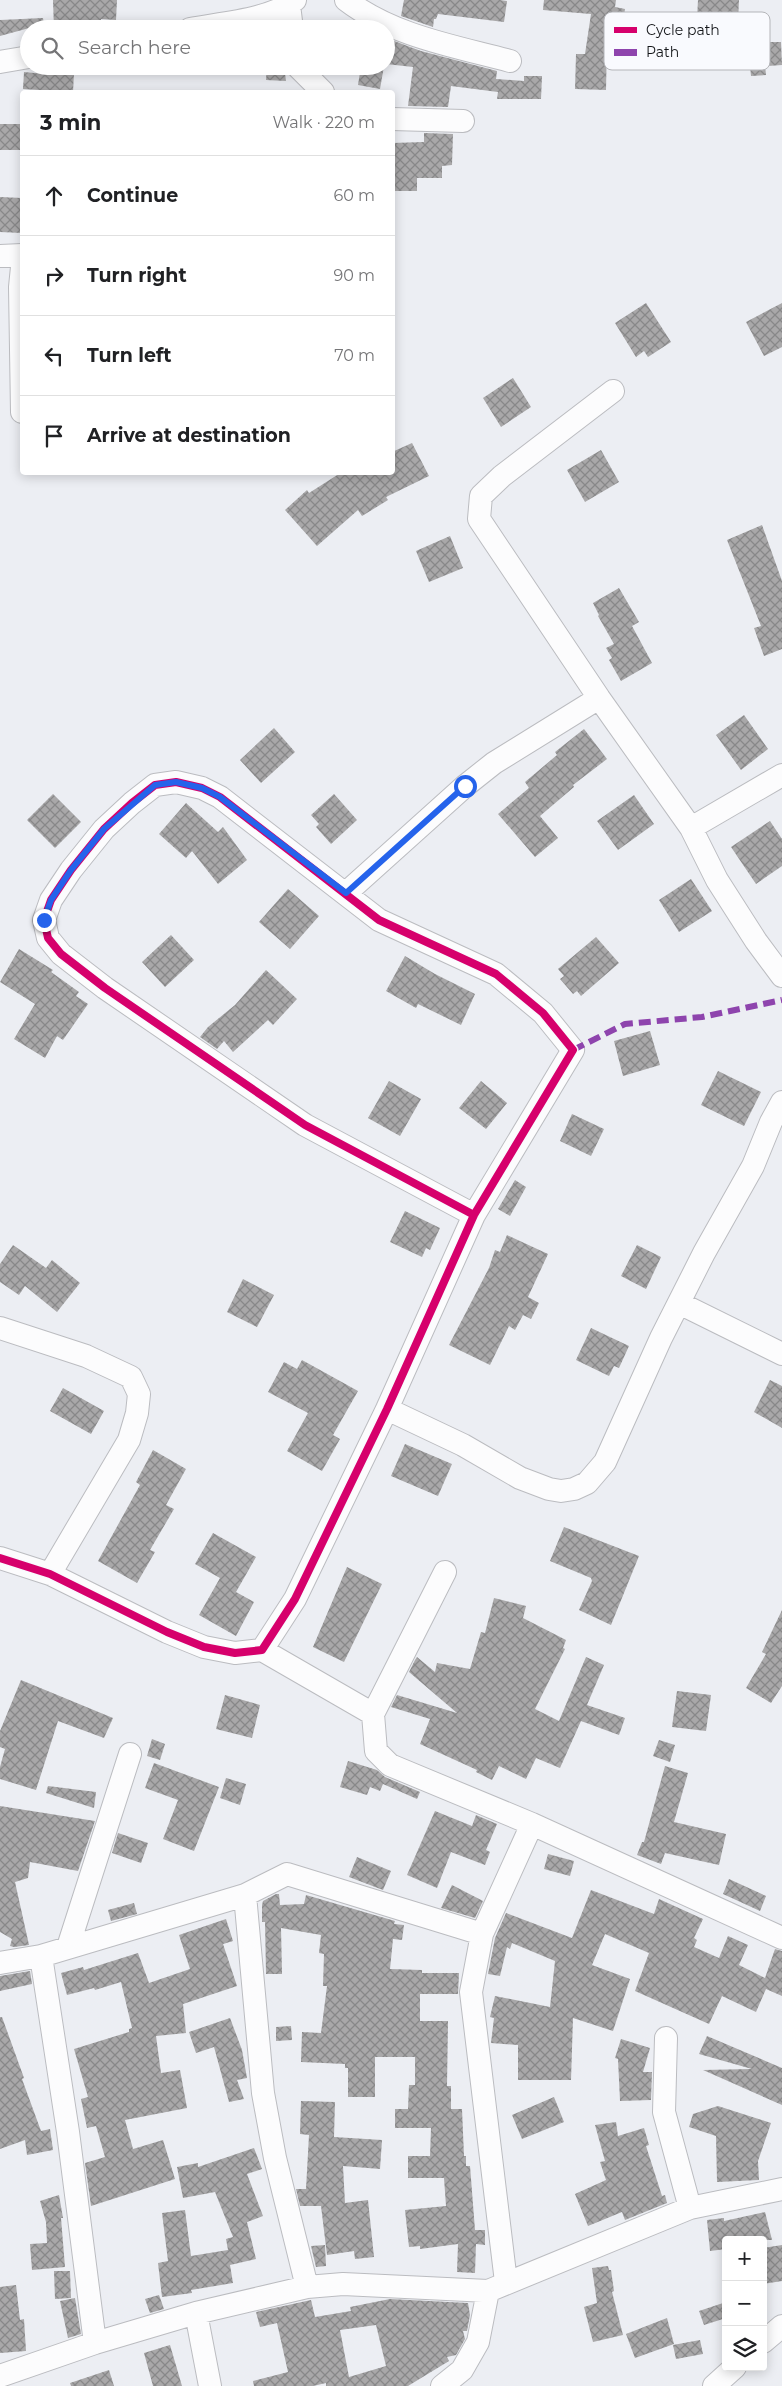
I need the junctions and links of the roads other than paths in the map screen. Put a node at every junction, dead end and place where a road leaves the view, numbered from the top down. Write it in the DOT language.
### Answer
graph roads {
  1 [pos="346,0"];
  2 [pos="292,3"];
  3 [pos="235,20"];
  4 [pos="292,20"];
  5 [pos="377,20"];
  6 [pos="395,27"];
  7 [pos="20,59"];
  8 [pos="510,61"];
  9 [pos="0,62"];
  10 [pos="306,75"];
  11 [pos="321,90"];
  12 [pos="395,119"];
  13 [pos="463,121"];
  14 [pos="20,255"];
  15 [pos="0,256"];
  16 [pos="613,391"];
  17 [pos="599,698"];
  18 [pos="782,775"];
  19 [pos="691,828"];
  20 [pos="346,893"];
  21 [pos="782,976"];
  22 [pos="782,1102"];
  23 [pos="474,1216"];
  24 [pos="679,1303"];
  25 [pos="0,1328"];
  26 [pos="782,1354"];
  27 [pos="387,1409"];
  28 [pos="0,1558"];
  29 [pos="445,1572"];
  30 [pos="50,1574"];
  31 [pos="262,1650"];
  32 [pos="373,1714"];
  33 [pos="130,1754"];
  34 [pos="532,1824"];
  35 [pos="244,1895"];
  36 [pos="482,1934"];
  37 [pos="782,1938"];
  38 [pos="68,1947"];
  39 [pos="41,1956"];
  40 [pos="0,1963"];
  41 [pos="666,2038"];
  42 [pos="782,2189"];
  43 [pos="690,2208"];
  44 [pos="497,2286"];
  45 [pos="307,2287"];
  46 [pos="196,2313"];
  47 [pos="782,2326"];
  48 [pos="767,2339"];
  49 [pos="95,2343"];
  50 [pos="731,2371"];
  51 [pos="0,2376"];
  52 [pos="210,2386"];
  53 [pos="442,2386"];
  54 [pos="714,2386"];
  1 -- 5 [label="street"];
  2 -- 3 [label="street"];
  2 -- 4 [label="street"];
  6 -- 8 [label="street"];
  7 -- 9 [label="street"];
  10 -- 11 [label="street"];
  12 -- 13 [label="street"];
  14 -- 15 [label="street"];
  16 -- 17 [label="street"];
  17 -- 19 [label="street"];
  17 -- 20 [label="street"];
  18 -- 19 [label="street"];
  19 -- 21 [label="street"];
  20 -- 23 [label="street"];
  20 -- 23 [label="street"];
  22 -- 24 [label="street"];
  23 -- 27 [label="street"];
  24 -- 26 [label="street"];
  24 -- 27 [label="street"];
  25 -- 30 [label="street"];
  27 -- 31 [label="street"];
  28 -- 30 [label="street"];
  29 -- 32 [label="street"];
  30 -- 31 [label="street"];
  31 -- 32 [label="street"];
  32 -- 34 [label="street"];
  33 -- 38 [label="street"];
  34 -- 36 [label="street"];
  34 -- 37 [label="street"];
  35 -- 36 [label="street"];
  35 -- 38 [label="street"];
  35 -- 45 [label="street"];
  36 -- 44 [label="street"];
  38 -- 39 [label="street"];
  39 -- 40 [label="street"];
  39 -- 49 [label="street"];
  41 -- 43 [label="street"];
  42 -- 43 [label="street"];
  43 -- 44 [label="street"];
  44 -- 45 [label="street"];
  44 -- 53 [label="street"];
  45 -- 46 [label="street"];
  46 -- 49 [label="street"];
  46 -- 52 [label="street"];
  47 -- 48 [label="street"];
  49 -- 51 [label="street"];
  50 -- 54 [label="street"];
}
